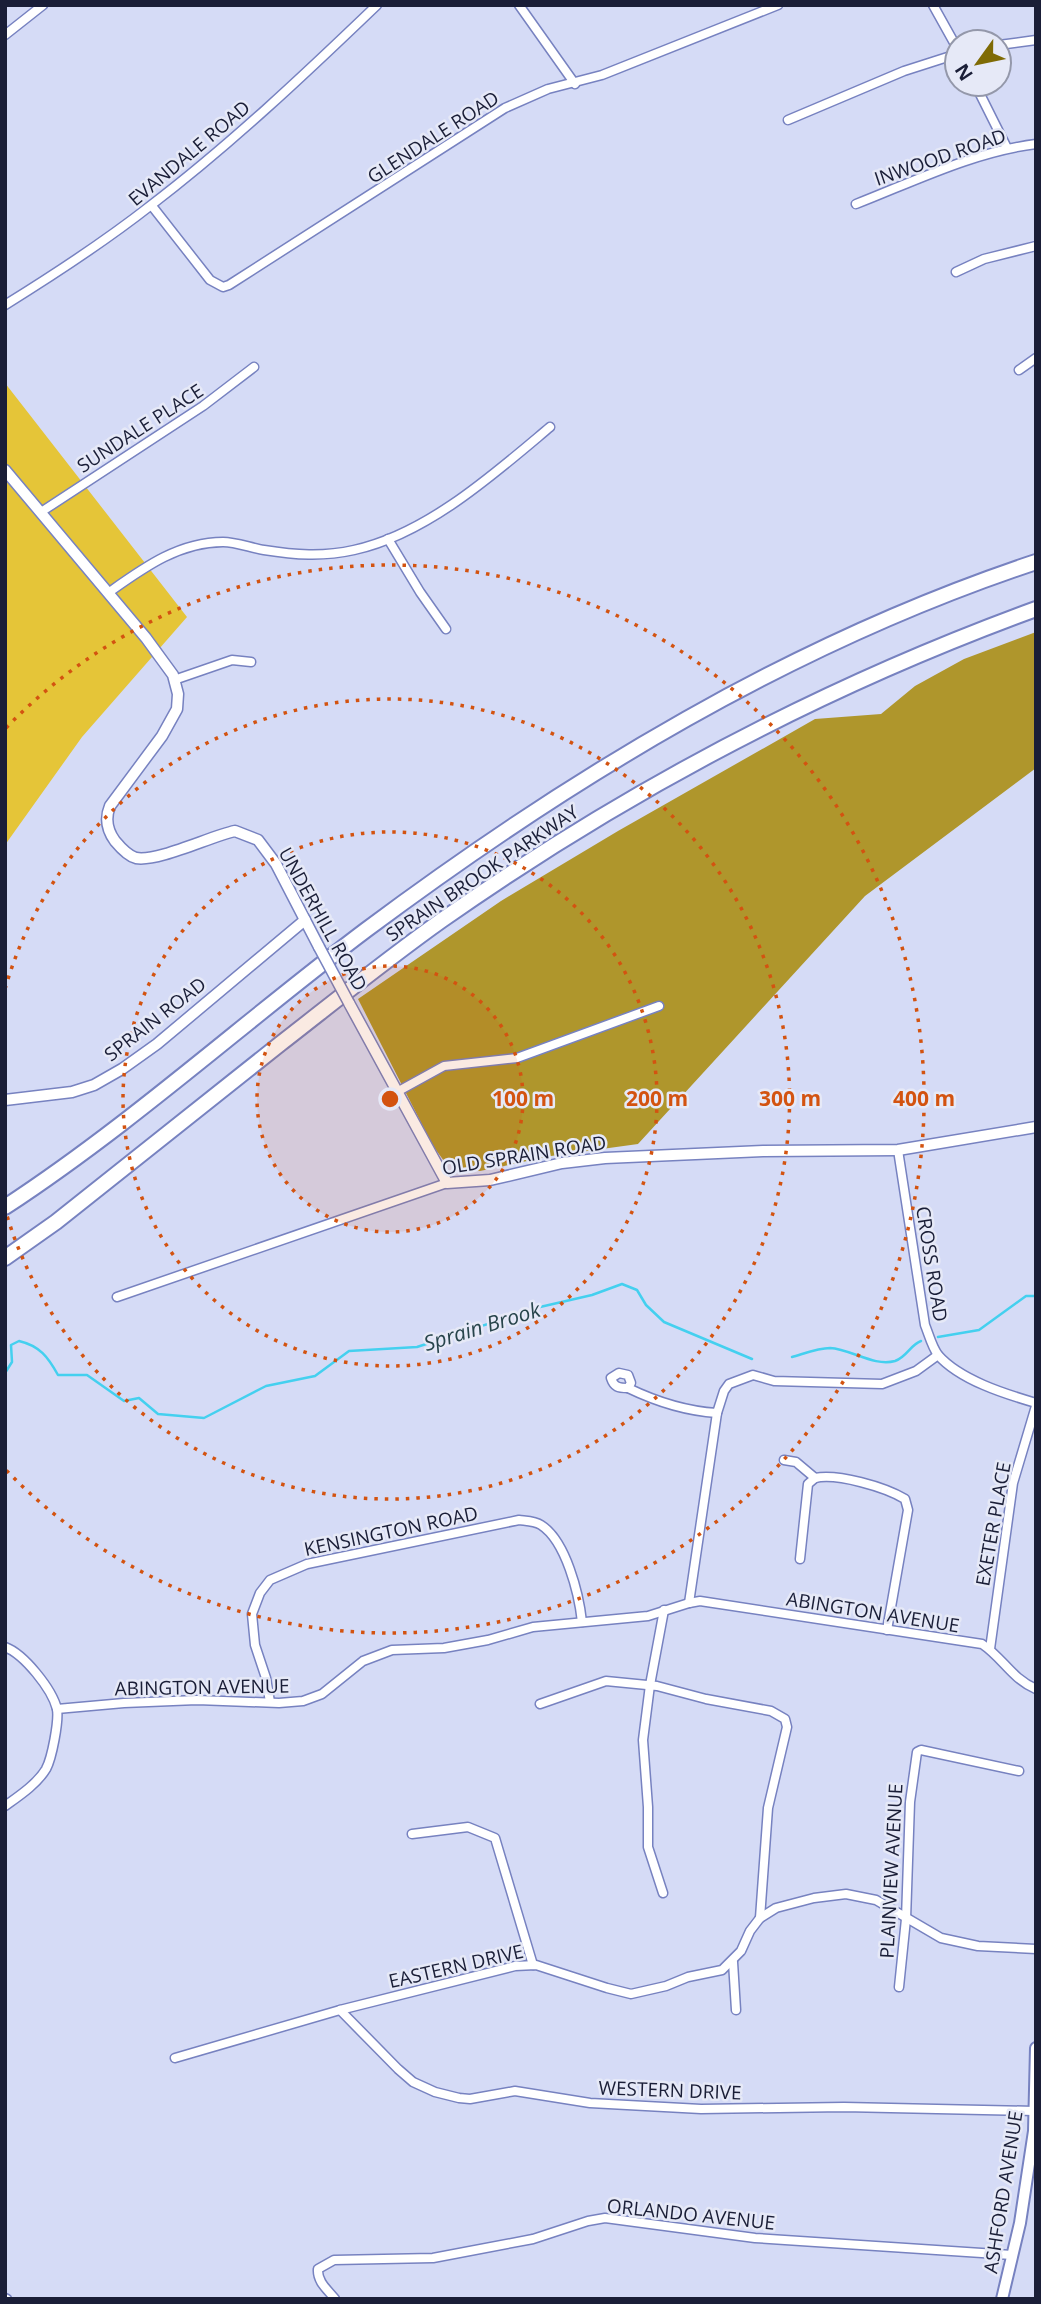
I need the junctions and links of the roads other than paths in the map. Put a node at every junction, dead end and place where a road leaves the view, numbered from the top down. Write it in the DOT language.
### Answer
graph roads {
  1 [pos="43,5"];
  2 [pos="377,5"];
  3 [pos="519,5"];
  4 [pos="778,5"];
  5 [pos="933,5"];
  6 [pos="946,28"];
  7 [pos="5,35"];
  8 [pos="1036,40"];
  9 [pos="1013,43"];
  10 [pos="943,58"];
  11 [pos="575,84"];
  12 [pos="982,98"];
  13 [pos="788,120"];
  14 [pos="1036,144"];
  15 [pos="1007,148"];
  16 [pos="856,204"];
  17 [pos="152,205"];
  18 [pos="1036,246"];
  19 [pos="956,272"];
  20 [pos="5,305"];
  21 [pos="1036,358"];
  22 [pos="254,367"];
  23 [pos="1019,370"];
  24 [pos="550,427"];
  25 [pos="5,470"];
  26 [pos="41,512"];
  27 [pos="388,539"];
  28 [pos="1036,562"];
  29 [pos="108,593"];
  30 [pos="1036,609"];
  31 [pos="446,629"];
  32 [pos="251,662"];
  33 [pos="174,680"];
  34 [pos="306,920"];
  35 [pos="659,1006"];
  36 [pos="396,1093"];
  37 [pos="5,1100"];
  38 [pos="1036,1127"];
  39 [pos="898,1150"];
  40 [pos="447,1183"];
  41 [pos="5,1207"];
  42 [pos="5,1258"];
  43 [pos="117,1297"];
  44 [pos="938,1354"];
  45 [pos="628,1388"];
  46 [pos="1036,1405"];
  47 [pos="717,1413"];
  48 [pos="784,1460"];
  49 [pos="815,1478"];
  50 [pos="800,1559"];
  51 [pos="689,1602"];
  52 [pos="664,1610"];
  53 [pos="582,1622"];
  54 [pos="887,1630"];
  55 [pos="5,1647"];
  56 [pos="990,1650"];
  57 [pos="650,1685"];
  58 [pos="1036,1689"];
  59 [pos="270,1702"];
  60 [pos="540,1704"];
  61 [pos="57,1710"];
  62 [pos="1019,1770"];
  63 [pos="5,1806"];
  64 [pos="412,1834"];
  65 [pos="663,1893"];
  66 [pos="760,1918"];
  67 [pos="906,1919"];
  68 [pos="1036,1949"];
  69 [pos="733,1962"];
  70 [pos="533,1965"];
  71 [pos="899,1987"];
  72 [pos="340,2010"];
  73 [pos="736,2010"];
  74 [pos="1036,2048"];
  75 [pos="175,2058"];
  76 [pos="1036,2064"];
  77 [pos="1034,2111"];
  78 [pos="1012,2255"];
  79 [pos="335,2299"];
  80 [pos="1002,2299"];
  1 -- 7 [label="street"];
  2 -- 17 [label="street, EVANDALE ROAD"];
  3 -- 11 [label="street"];
  4 -- 11 [label="street, GLENDALE ROAD"];
  5 -- 6 [label="street"];
  8 -- 9 [label="street"];
  10 -- 13 [label="street"];
  11 -- 17 [label="street, GLENDALE ROAD"];
  12 -- 15 [label="street"];
  14 -- 15 [label="street, INWOOD ROAD"];
  15 -- 16 [label="street, INWOOD ROAD"];
  17 -- 20 [label="street, EVANDALE ROAD"];
  18 -- 19 [label="street"];
  21 -- 23 [label="street"];
  22 -- 26 [label="street, SUNDALE PLACE"];
  24 -- 27 [label="street"];
  25 -- 26 [label="street"];
  26 -- 29 [label="street"];
  27 -- 29 [label="street"];
  27 -- 31 [label="street"];
  28 -- 41 [label="highway, SPRAIN BROOK PARKWAY"];
  29 -- 33 [label="street"];
  30 -- 42 [label="highway, SPRAIN BROOK PARKWAY"];
  32 -- 33 [label="street"];
  33 -- 34 [label="street, UNDERHILL ROAD"];
  34 -- 36 [label="street, UNDERHILL ROAD, bridge"];
  34 -- 37 [label="street, SPRAIN ROAD"];
  35 -- 36 [label="street"];
  36 -- 40 [label="street, UNDERHILL ROAD"];
  38 -- 39 [label="street, OLD SPRAIN ROAD"];
  39 -- 40 [label="street, OLD SPRAIN ROAD"];
  39 -- 44 [label="street, CROSS ROAD"];
  40 -- 43 [label="street, OLD SPRAIN ROAD"];
  44 -- 46 [label="street"];
  44 -- 47 [label="street"];
  45 -- 47 [label="street"];
  46 -- 56 [label="street, EXETER PLACE"];
  47 -- 51 [label="street"];
  48 -- 49 [label="street"];
  49 -- 50 [label="street"];
  49 -- 54 [label="street"];
  51 -- 52 [label="street, ABINGTON AVENUE"];
  51 -- 54 [label="street, ABINGTON AVENUE"];
  52 -- 53 [label="street, ABINGTON AVENUE"];
  52 -- 57 [label="street"];
  53 -- 59 [label="street, ABINGTON AVENUE"];
  53 -- 59 [label="street, KENSINGTON ROAD"];
  54 -- 56 [label="street, ABINGTON AVENUE"];
  55 -- 61 [label="street"];
  56 -- 58 [label="street"];
  57 -- 60 [label="street"];
  57 -- 65 [label="street"];
  57 -- 66 [label="street"];
  59 -- 61 [label="street, ABINGTON AVENUE"];
  61 -- 63 [label="street"];
  62 -- 67 [label="street, PLAINVIEW AVENUE"];
  64 -- 70 [label="street"];
  66 -- 67 [label="street"];
  66 -- 69 [label="street"];
  67 -- 68 [label="street"];
  67 -- 71 [label="street, PLAINVIEW AVENUE"];
  69 -- 70 [label="street, EASTERN DRIVE"];
  69 -- 73 [label="street"];
  70 -- 72 [label="street, EASTERN DRIVE"];
  72 -- 75 [label="street, EASTERN DRIVE"];
  72 -- 77 [label="street, WESTERN DRIVE"];
  74 -- 76 [label="main road, ASHFORD AVENUE"];
  76 -- 77 [label="main road, ASHFORD AVENUE"];
  77 -- 78 [label="main road, ASHFORD AVENUE"];
  78 -- 79 [label="street, ORLANDO AVENUE"];
  78 -- 80 [label="main road, ASHFORD AVENUE"];
}
